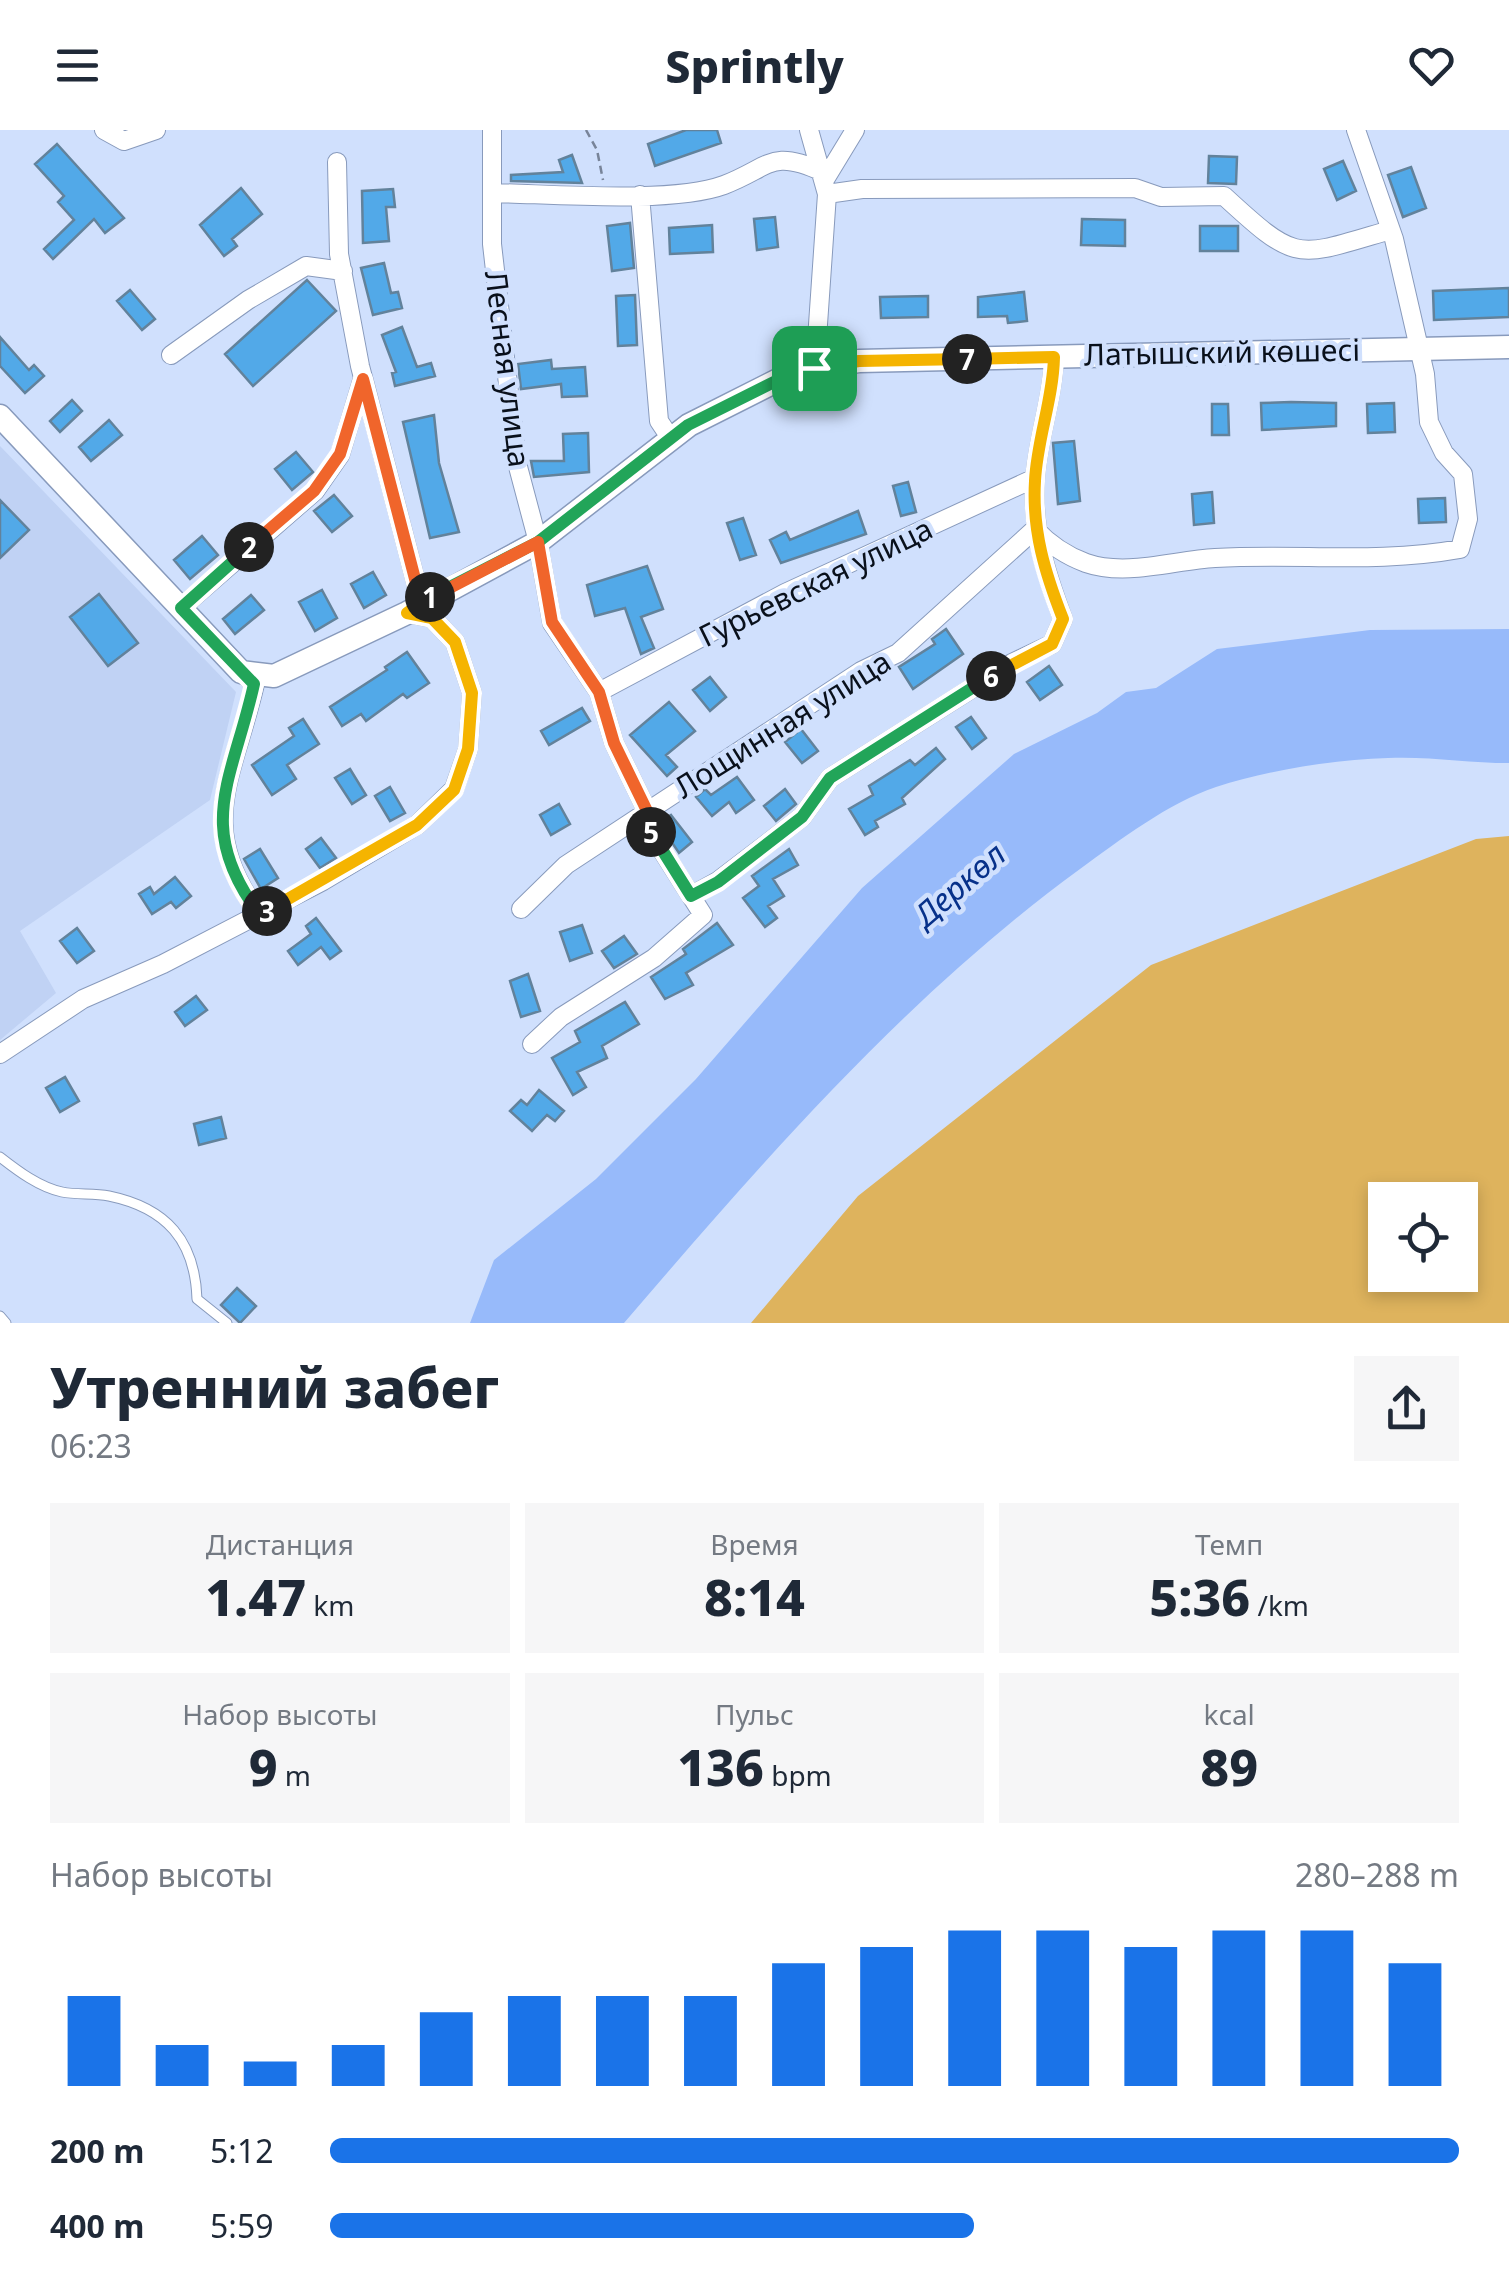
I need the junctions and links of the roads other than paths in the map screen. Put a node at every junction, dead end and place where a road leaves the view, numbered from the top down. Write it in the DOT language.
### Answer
graph roads {
  1 [pos="104,130"];
  2 [pos="156,130"];
  3 [pos="492,130"];
  4 [pos="809,130"];
  5 [pos="855,130"];
  6 [pos="1356,130"];
  7 [pos="336,162"];
  8 [pos="825,182"];
  9 [pos="494,193"];
  10 [pos="640,195"];
  11 [pos="1390,230"];
  12 [pos="343,271"];
  13 [pos="1509,347"];
  14 [pos="1419,349"];
  15 [pos="171,356"];
  16 [pos="1054,357"];
  17 [pos="814,368"];
  18 [pos="363,379"];
  19 [pos="0,416"];
  20 [pos="671,439"];
  21 [pos="1035,478"];
  22 [pos="1035,529"];
  23 [pos="538,542"];
  24 [pos="181,608"];
  25 [pos="414,608"];
  26 [pos="241,672"];
  27 [pos="599,692"];
  28 [pos="648,813"];
  29 [pos="691,896"];
  30 [pos="521,909"];
  31 [pos="260,915"];
  32 [pos="532,1044"];
  33 [pos="0,1054"];
  34 [pos="0,1157"];
  35 [pos="0,1316"];
  36 [pos="6,1323"];
  37 [pos="227,1323"];
  1 -- 2 [label="street"];
  3 -- 9 [label="street, Лесная улица"];
  4 -- 8 [label="street"];
  5 -- 8 [label="street"];
  6 -- 11 [label="street"];
  7 -- 12 [label="street"];
  8 -- 10 [label="street"];
  8 -- 11 [label="street"];
  8 -- 17 [label="street"];
  9 -- 10 [label="street"];
  9 -- 23 [label="street, Лесная улица"];
  10 -- 20 [label="street"];
  11 -- 14 [label="street"];
  12 -- 15 [label="street"];
  12 -- 18 [label="street"];
  13 -- 14 [label="street, Латышский көшесі"];
  14 -- 16 [label="street, Латышский көшесі"];
  14 -- 22 [label="street"];
  16 -- 17 [label="street, Латышский көшесі"];
  16 -- 21 [label="street"];
  17 -- 20 [label="street, Латышский көшесі"];
  18 -- 24 [label="street"];
  18 -- 25 [label="street"];
  19 -- 24 [label="street"];
  20 -- 23 [label="street, Латышский көшесі"];
  21 -- 22 [label="street"];
  21 -- 27 [label="street, Гурьевская улица"];
  22 -- 28 [label="street, Лощинная улица"];
  22 -- 29 [label="street"];
  23 -- 25 [label="street, Латышский көшесі"];
  23 -- 27 [label="street, Лесная улица"];
  24 -- 26 [label="street"];
  25 -- 26 [label="street, Латышский көшесі"];
  25 -- 31 [label="street"];
  26 -- 31 [label="street"];
  27 -- 28 [label="street, Лесная улица"];
  28 -- 29 [label="street, Лесная улица"];
  28 -- 30 [label="street, Лощинная улица"];
  29 -- 32 [label="street, Лесная улица"];
  31 -- 33 [label="street"];
  34 -- 37 [label="lane"];
  35 -- 36 [label="lane"];
}
